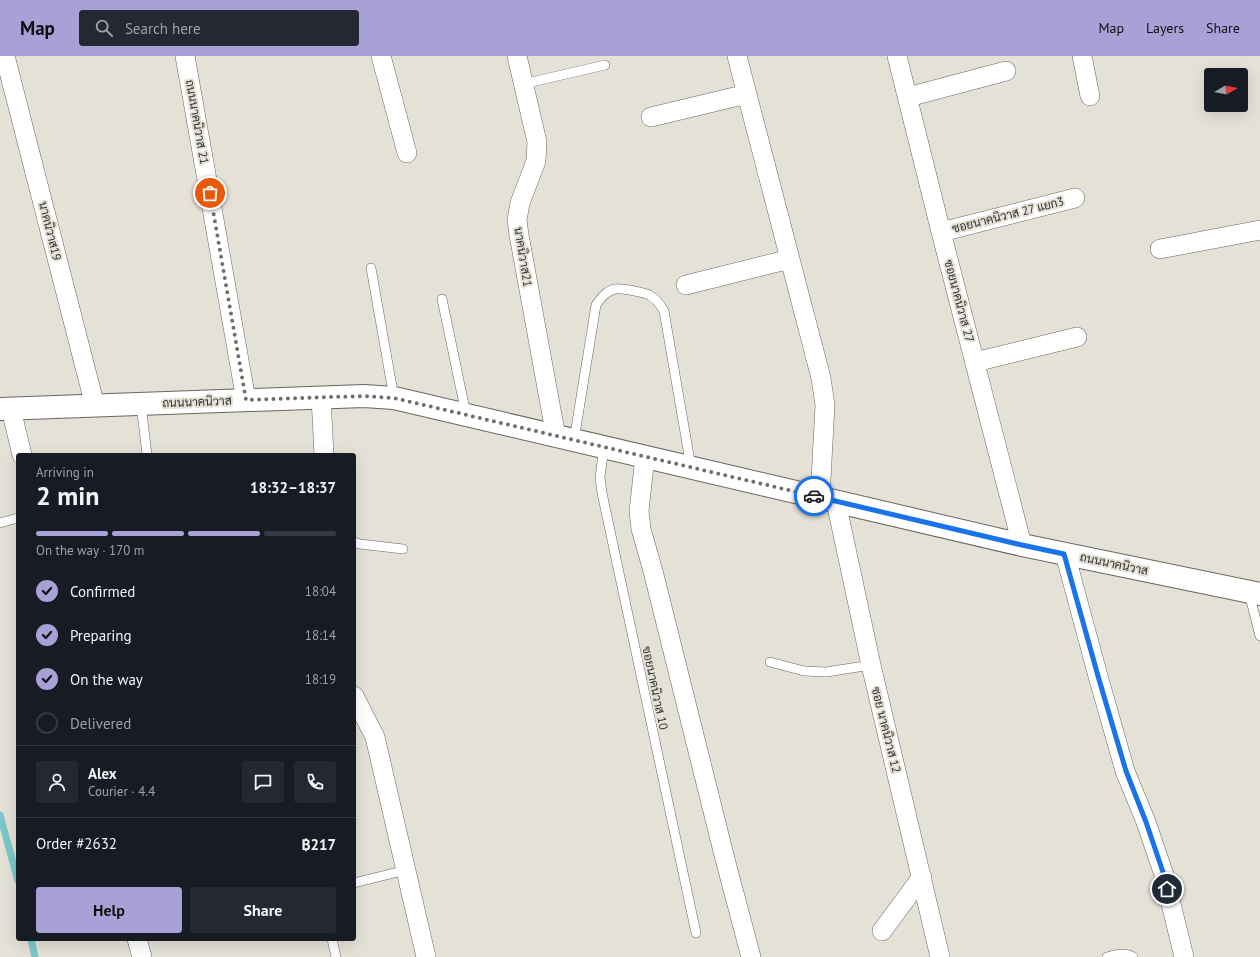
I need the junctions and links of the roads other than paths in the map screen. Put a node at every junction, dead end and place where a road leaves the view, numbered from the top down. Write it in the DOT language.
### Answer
graph roads {
  1 [pos="5,56"];
  2 [pos="185,56"];
  3 [pos="381,56"];
  4 [pos="517,56"];
  5 [pos="737,56"];
  6 [pos="897,56"];
  7 [pos="1082,56"];
  8 [pos="605,65"];
  9 [pos="1006,72"];
  10 [pos="524,84"];
  11 [pos="747,94"];
  12 [pos="1090,96"];
  13 [pos="908,97"];
  14 [pos="651,117"];
  15 [pos="407,153"];
  16 [pos="1075,198"];
  17 [pos="1260,230"];
  18 [pos="941,232"];
  19 [pos="1160,249"];
  20 [pos="790,259"];
  21 [pos="371,268"];
  22 [pos="686,285"];
  23 [pos="442,299"];
  24 [pos="1077,337"];
  25 [pos="975,362"];
  26 [pos="321,397"];
  27 [pos="394,398"];
  28 [pos="246,400"];
  29 [pos="141,404"];
  30 [pos="95,406"];
  31 [pos="6,409"];
  32 [pos="466,415"];
  33 [pos="565,439"];
  34 [pos="604,447"];
  35 [pos="21,453"];
  36 [pos="147,453"];
  37 [pos="324,453"];
  38 [pos="645,457"];
  39 [pos="691,468"];
  40 [pos="828,500"];
  41 [pos="16,519"];
  42 [pos="0,523"];
  43 [pos="356,543"];
  44 [pos="1022,545"];
  45 [pos="403,549"];
  46 [pos="1064,554"];
  47 [pos="1255,593"];
  48 [pos="1260,636"];
  49 [pos="770,662"];
  50 [pos="871,665"];
  51 [pos="356,700"];
  52 [pos="406,870"];
  53 [pos="922,877"];
  54 [pos="356,882"];
  55 [pos="882,930"];
  56 [pos="696,932"];
  57 [pos="138,941"];
  58 [pos="332,941"];
  59 [pos="142,957"];
  60 [pos="336,957"];
  61 [pos="426,957"];
  62 [pos="751,957"];
  63 [pos="940,957"];
  64 [pos="1107,957"];
  65 [pos="1133,957"];
  66 [pos="1184,957"];
  1 -- 30 [label="street, นาคนิวาส19"];
  2 -- 28 [label="street, ถนนนาคนิวาส 21"];
  3 -- 15 [label="street"];
  4 -- 10 [label="street, นาคนิวาส21"];
  5 -- 11 [label="street, ซอย นาคนิวาส 12"];
  6 -- 13 [label="street, ซอยนาคนิวาส 27"];
  7 -- 12 [label="street"];
  8 -- 10 [label="lane"];
  9 -- 13 [label="street"];
  10 -- 33 [label="street, นาคนิวาส21"];
  11 -- 14 [label="street"];
  11 -- 20 [label="street, ซอย นาคนิวาส 12"];
  13 -- 18 [label="street, ซอยนาคนิวาส 27"];
  16 -- 18 [label="street, ซอยนาคนิวาส 27 แยก3"];
  17 -- 19 [label="street"];
  18 -- 25 [label="street, ซอยนาคนิวาส 27"];
  20 -- 22 [label="street"];
  20 -- 40 [label="street, ซอย นาคนิวาส 12"];
  21 -- 27 [label="lane"];
  23 -- 32 [label="lane"];
  24 -- 25 [label="street"];
  25 -- 44 [label="street, ซอยนาคนิวาส 27"];
  26 -- 27 [label="main road, ถนนนาคนิวาส"];
  26 -- 28 [label="main road, ถนนนาคนิวาส"];
  26 -- 37 [label="street"];
  27 -- 32 [label="main road, ถนนนาคนิวาส"];
  28 -- 29 [label="main road, ถนนนาคนิวาส"];
  29 -- 30 [label="main road, ถนนนาคนิวาส"];
  29 -- 36 [label="lane"];
  30 -- 31 [label="main road, ถนนนาคนิวาส"];
  31 -- 35 [label="street"];
  32 -- 33 [label="main road, ถนนนาคนิวาส"];
  33 -- 34 [label="main road, ถนนนาคนิวาส"];
  33 -- 39 [label="lane"];
  34 -- 38 [label="main road, ถนนนาคนิวาส"];
  34 -- 56 [label="lane, ซอยนาคนิวาส 10"];
  38 -- 39 [label="main road, ถนนนาคนิวาส"];
  38 -- 62 [label="street"];
  39 -- 40 [label="main road, ถนนนาคนิวาส"];
  40 -- 44 [label="main road, ถนนนาคนิวาส"];
  40 -- 50 [label="street, ซอย นาคนิวาส 12"];
  41 -- 42 [label="lane"];
  43 -- 45 [label="lane"];
  44 -- 46 [label="main road, ถนนนาคนิวาส"];
  46 -- 47 [label="main road, ถนนนาคนิวาส"];
  46 -- 66 [label="street"];
  47 -- 48 [label="lane"];
  49 -- 50 [label="lane"];
  50 -- 53 [label="street, ซอย นาคนิวาส 12"];
  51 -- 52 [label="street"];
  52 -- 54 [label="lane"];
  52 -- 61 [label="street"];
  53 -- 55 [label="street"];
  53 -- 63 [label="street, ซอย นาคนิวาส 12"];
  57 -- 59 [label="street"];
  58 -- 60 [label="lane"];
  64 -- 65 [label="lane"];
}
